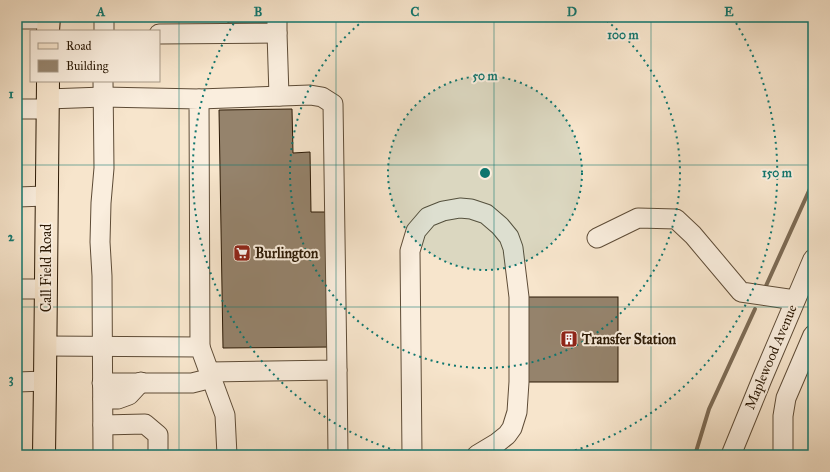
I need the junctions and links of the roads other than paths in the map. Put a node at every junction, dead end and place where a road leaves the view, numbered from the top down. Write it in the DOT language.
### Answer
graph roads {
  1 [pos="104,17"];
  2 [pos="17,19"];
  3 [pos="48,22"];
  4 [pos="277,25"];
  5 [pos="104,30"];
  6 [pos="160,34"];
  7 [pos="103,89"];
  8 [pos="48,96"];
  9 [pos="279,96"];
  10 [pos="199,99"];
  11 [pos="17,109"];
  12 [pos="46,196"];
  13 [pos="17,197"];
  14 [pos="597,238"];
  15 [pos="813,259"];
  16 [pos="17,289"];
  17 [pos="46,289"];
  18 [pos="795,300"];
  19 [pos="813,335"];
  20 [pos="45,346"];
  21 [pos="102,346"];
  22 [pos="200,347"];
  23 [pos="337,370"];
  24 [pos="210,375"];
  25 [pos="45,381"];
  26 [pos="17,382"];
  27 [pos="102,391"];
  28 [pos="103,425"];
  29 [pos="44,455"];
  30 [pos="103,455"];
  31 [pos="158,455"];
  32 [pos="227,455"];
  33 [pos="338,455"];
  34 [pos="412,455"];
  35 [pos="477,455"];
  36 [pos="731,455"];
  37 [pos="784,455"];
  1 -- 5 [label="street"];
  2 -- 3 [label="street"];
  4 -- 6 [label="street"];
  4 -- 9 [label="street"];
  7 -- 8 [label="street"];
  7 -- 10 [label="street"];
  7 -- 21 [label="street"];
  8 -- 11 [label="street"];
  8 -- 12 [label="main road, Call Field Road"];
  9 -- 10 [label="street"];
  9 -- 23 [label="street"];
  10 -- 22 [label="street"];
  12 -- 13 [label="street"];
  12 -- 17 [label="main road, Call Field Road"];
  14 -- 18 [label="street"];
  15 -- 18 [label="street, Maplewood Avenue"];
  16 -- 17 [label="street"];
  17 -- 20 [label="main road, Call Field Road"];
  18 -- 36 [label="street, Maplewood Avenue"];
  19 -- 37 [label="street"];
  20 -- 21 [label="street"];
  20 -- 25 [label="main road, Call Field Road"];
  21 -- 22 [label="street"];
  21 -- 27 [label="street"];
  22 -- 24 [label="street"];
  23 -- 24 [label="street"];
  23 -- 33 [label="street"];
  24 -- 27 [label="street"];
  24 -- 32 [label="street"];
  25 -- 26 [label="street"];
  25 -- 29 [label="main road, Call Field Road"];
  27 -- 28 [label="street"];
  28 -- 30 [label="street"];
  28 -- 31 [label="street"];
  34 -- 35 [label="street"];
}
